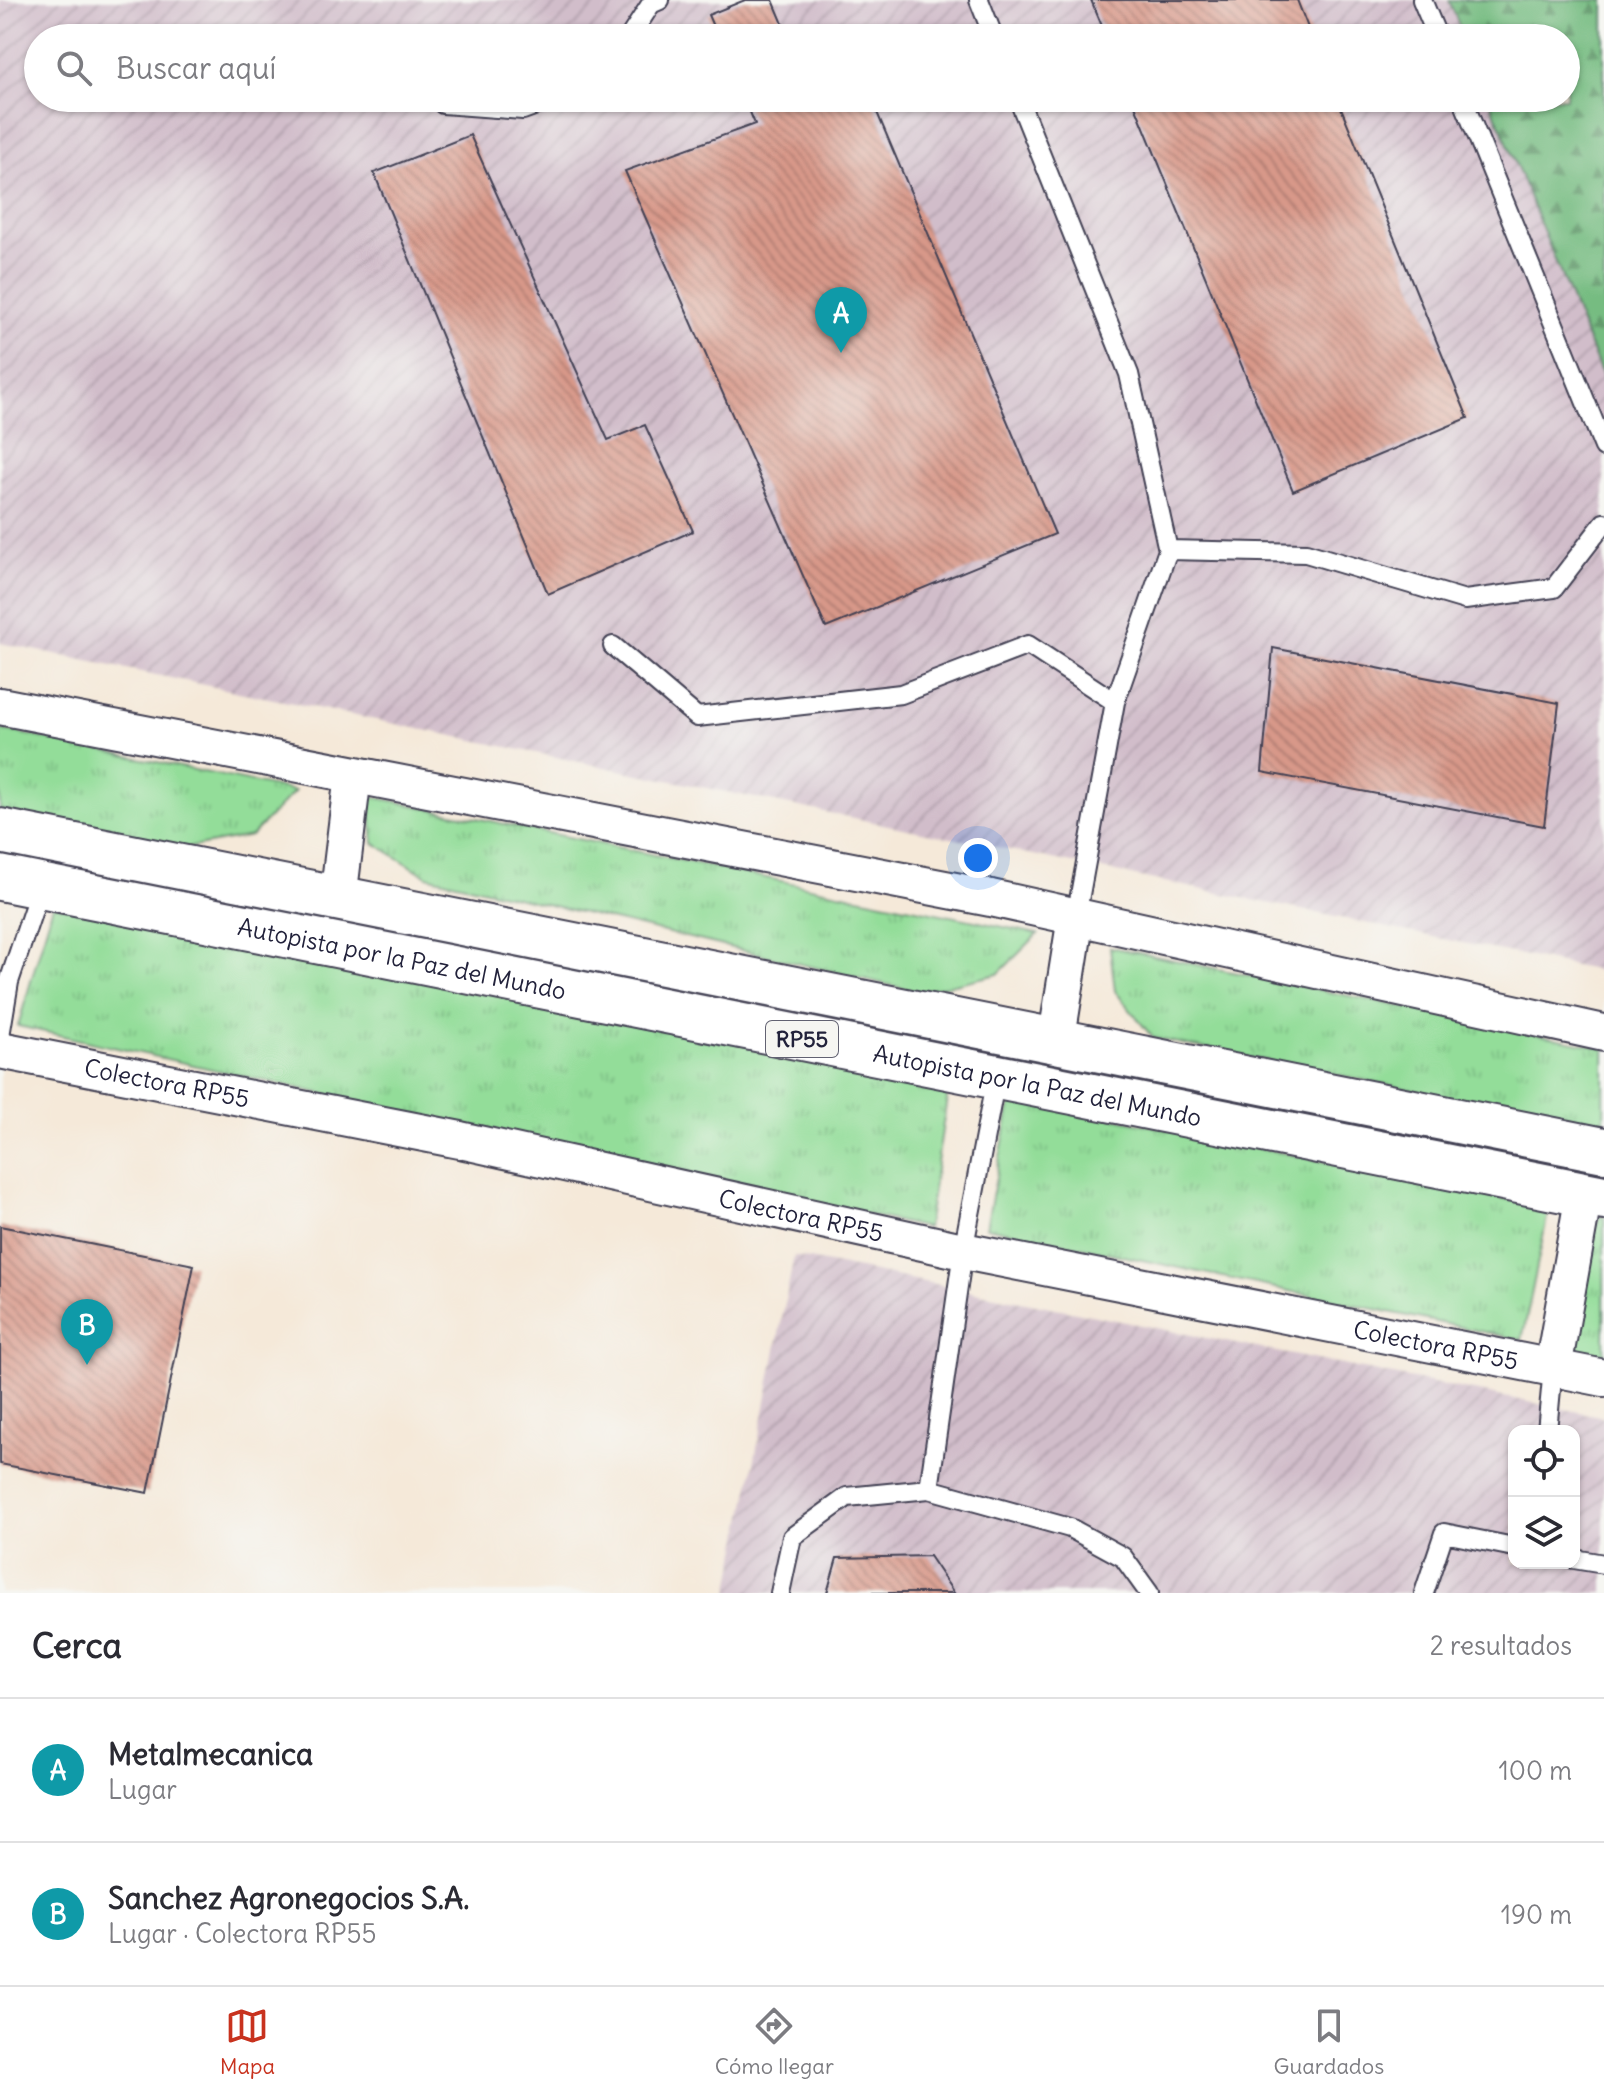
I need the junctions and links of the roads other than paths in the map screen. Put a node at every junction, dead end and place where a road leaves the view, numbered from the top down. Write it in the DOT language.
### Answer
graph roads {
  1 [pos="660,0"];
  2 [pos="979,0"];
  3 [pos="1422,0"];
  4 [pos="638,24"];
  5 [pos="988,24"];
  6 [pos="1432,24"];
  7 [pos="1024,112"];
  8 [pos="1468,112"];
  9 [pos="1604,447"];
  10 [pos="1604,523"];
  11 [pos="1168,550"];
  12 [pos="613,646"];
  13 [pos="1115,702"];
  14 [pos="0,706"];
  15 [pos="353,775"];
  16 [pos="0,831"];
  17 [pos="21,882"];
  18 [pos="338,899"];
  19 [pos="1076,917"];
  20 [pos="1604,1033"];
  21 [pos="0,1036"];
  22 [pos="1056,1043"];
  23 [pos="0,1050"];
  24 [pos="996,1078"];
  25 [pos="1604,1150"];
  26 [pos="1594,1196"];
  27 [pos="963,1251"];
  28 [pos="1553,1368"];
  29 [pos="1604,1378"];
  30 [pos="1548,1425"];
  31 [pos="929,1489"];
  32 [pos="1508,1546"];
  33 [pos="1580,1560"];
  34 [pos="1604,1564"];
  35 [pos="780,1593"];
  36 [pos="1149,1593"];
  37 [pos="1424,1593"];
  1 -- 4 [label="lane"];
  2 -- 5 [label="lane"];
  3 -- 6 [label="lane"];
  7 -- 11 [label="lane"];
  8 -- 9 [label="lane"];
  10 -- 11 [label="lane"];
  11 -- 13 [label="lane"];
  12 -- 13 [label="lane"];
  13 -- 19 [label="lane"];
  14 -- 15 [label="street"];
  15 -- 18 [label="street"];
  15 -- 19 [label="street"];
  16 -- 18 [label="highway, Autopista por la Paz del Mundo / RP55"];
  17 -- 21 [label="lane"];
  17 -- 24 [label="highway, Autopista por la Paz del Mundo / RP55"];
  18 -- 22 [label="highway, Autopista por la Paz del Mundo / RP55"];
  19 -- 20 [label="street"];
  19 -- 22 [label="street"];
  22 -- 25 [label="highway, Autopista por la Paz del Mundo / RP55"];
  23 -- 27 [label="street, Colectora RP55"];
  24 -- 26 [label="highway, Autopista por la Paz del Mundo / RP55"];
  24 -- 27 [label="lane"];
  26 -- 28 [label="street"];
  27 -- 28 [label="street, Colectora RP55"];
  27 -- 31 [label="lane"];
  28 -- 29 [label="street, Colectora RP55"];
  28 -- 30 [label="lane"];
  31 -- 35 [label="lane"];
  31 -- 36 [label="lane"];
  32 -- 37 [label="lane"];
  33 -- 34 [label="lane"];
}
